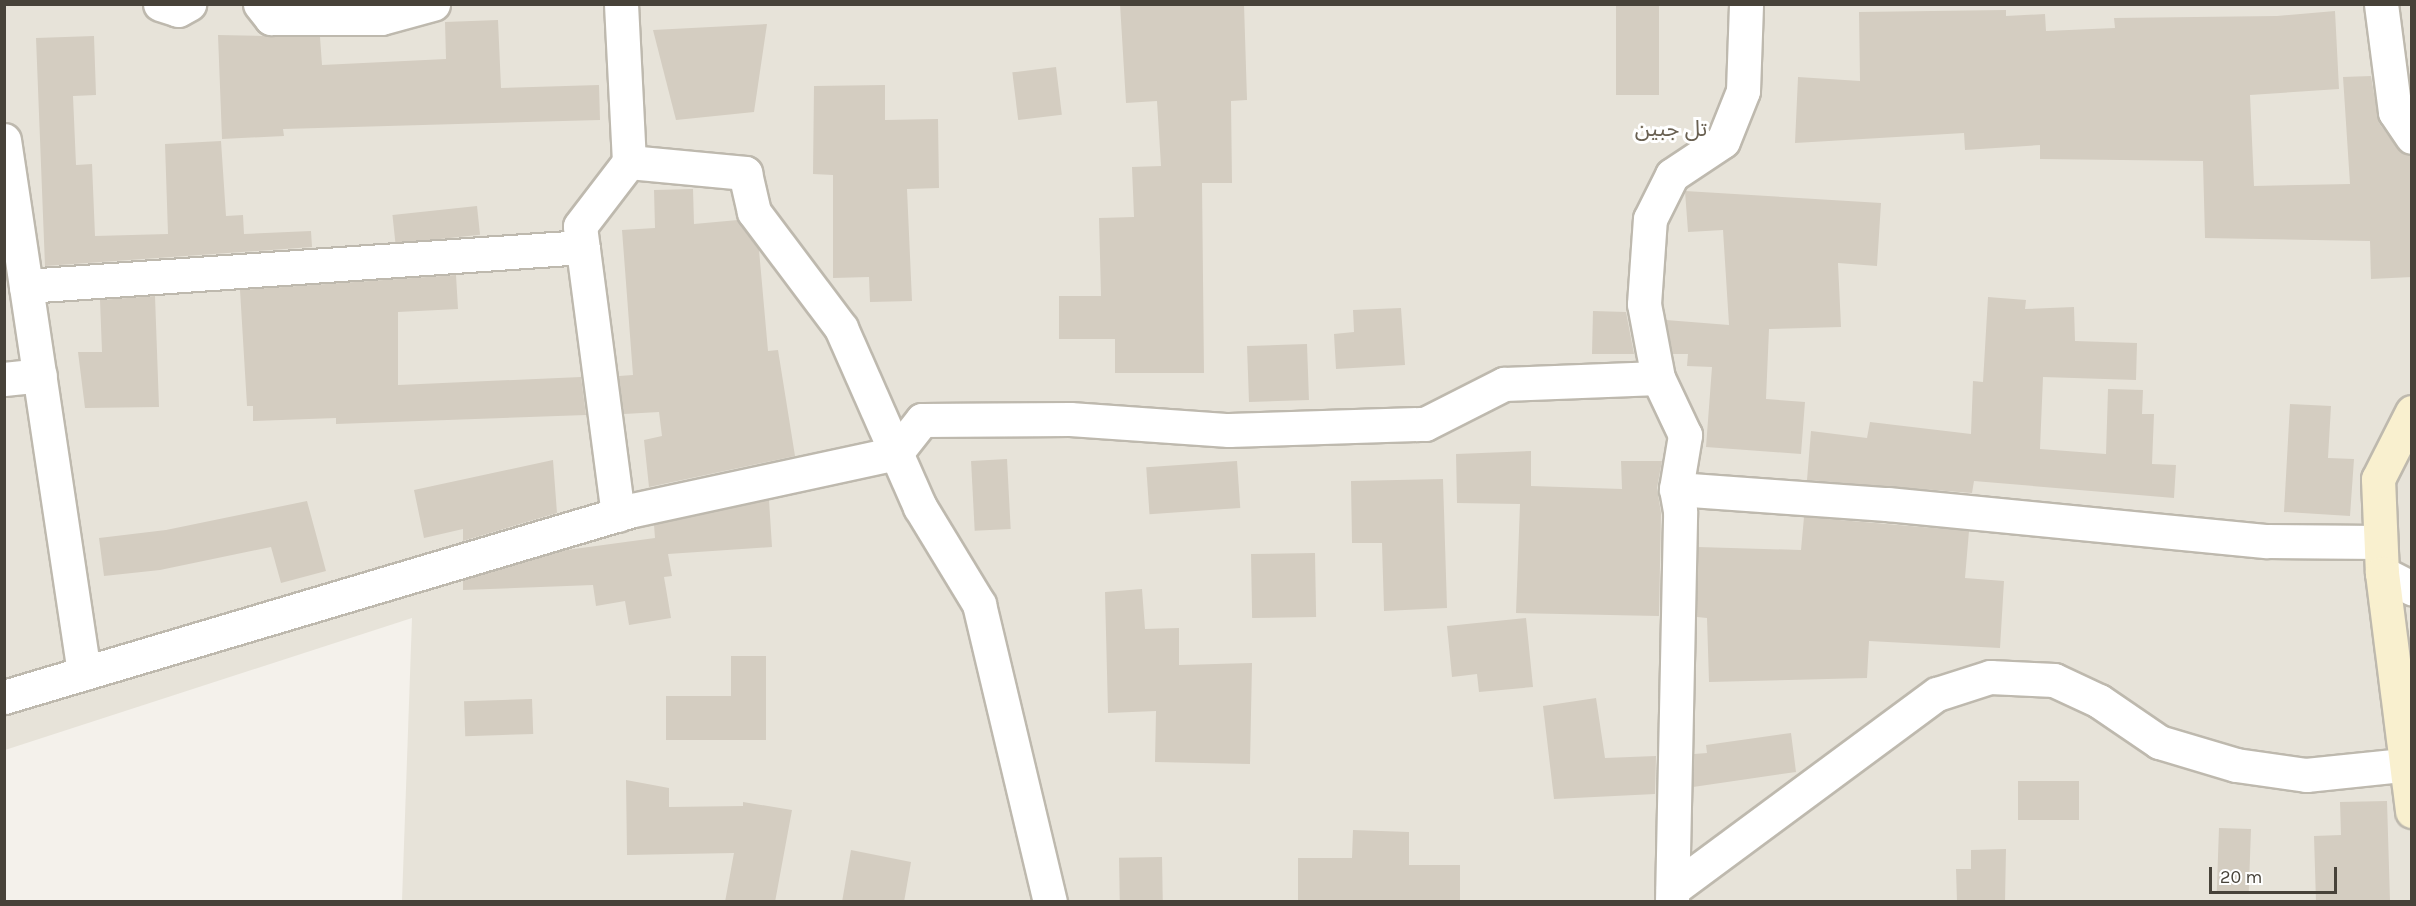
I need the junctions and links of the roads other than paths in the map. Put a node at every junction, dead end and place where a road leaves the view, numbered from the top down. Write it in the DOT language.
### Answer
graph roads {
  1 [pos="160,4"];
  2 [pos="189,4"];
  3 [pos="260,4"];
  4 [pos="433,4"];
  5 [pos="621,4"];
  6 [pos="1746,4"];
  7 [pos="2380,4"];
  8 [pos="2412,137"];
  9 [pos="4,140"];
  10 [pos="629,162"];
  11 [pos="583,247"];
  12 [pos="26,286"];
  13 [pos="39,375"];
  14 [pos="1658,378"];
  15 [pos="4,379"];
  16 [pos="2412,412"];
  17 [pos="896,453"];
  18 [pos="1676,489"];
  19 [pos="618,515"];
  20 [pos="2381,558"];
  21 [pos="2412,588"];
  22 [pos="84,673"];
  23 [pos="4,698"];
  24 [pos="2403,765"];
  25 [pos="2412,811"];
  26 [pos="1673,895"];
  27 [pos="1050,902"];
  1 -- 2 [label="street"];
  3 -- 4 [label="street"];
  5 -- 10 [label="street"];
  6 -- 14 [label="street"];
  7 -- 8 [label="street"];
  9 -- 12 [label="street"];
  10 -- 11 [label="street"];
  10 -- 17 [label="street"];
  11 -- 12 [label="street"];
  11 -- 19 [label="street"];
  12 -- 13 [label="street"];
  13 -- 15 [label="street"];
  13 -- 22 [label="street"];
  14 -- 17 [label="street"];
  14 -- 18 [label="street"];
  16 -- 20 [label="street"];
  17 -- 19 [label="street"];
  17 -- 27 [label="street"];
  18 -- 20 [label="street"];
  18 -- 26 [label="street"];
  19 -- 22 [label="street"];
  20 -- 21 [label="street"];
  20 -- 24 [label="street"];
  22 -- 23 [label="street"];
  24 -- 25 [label="street"];
  24 -- 26 [label="street"];
}
